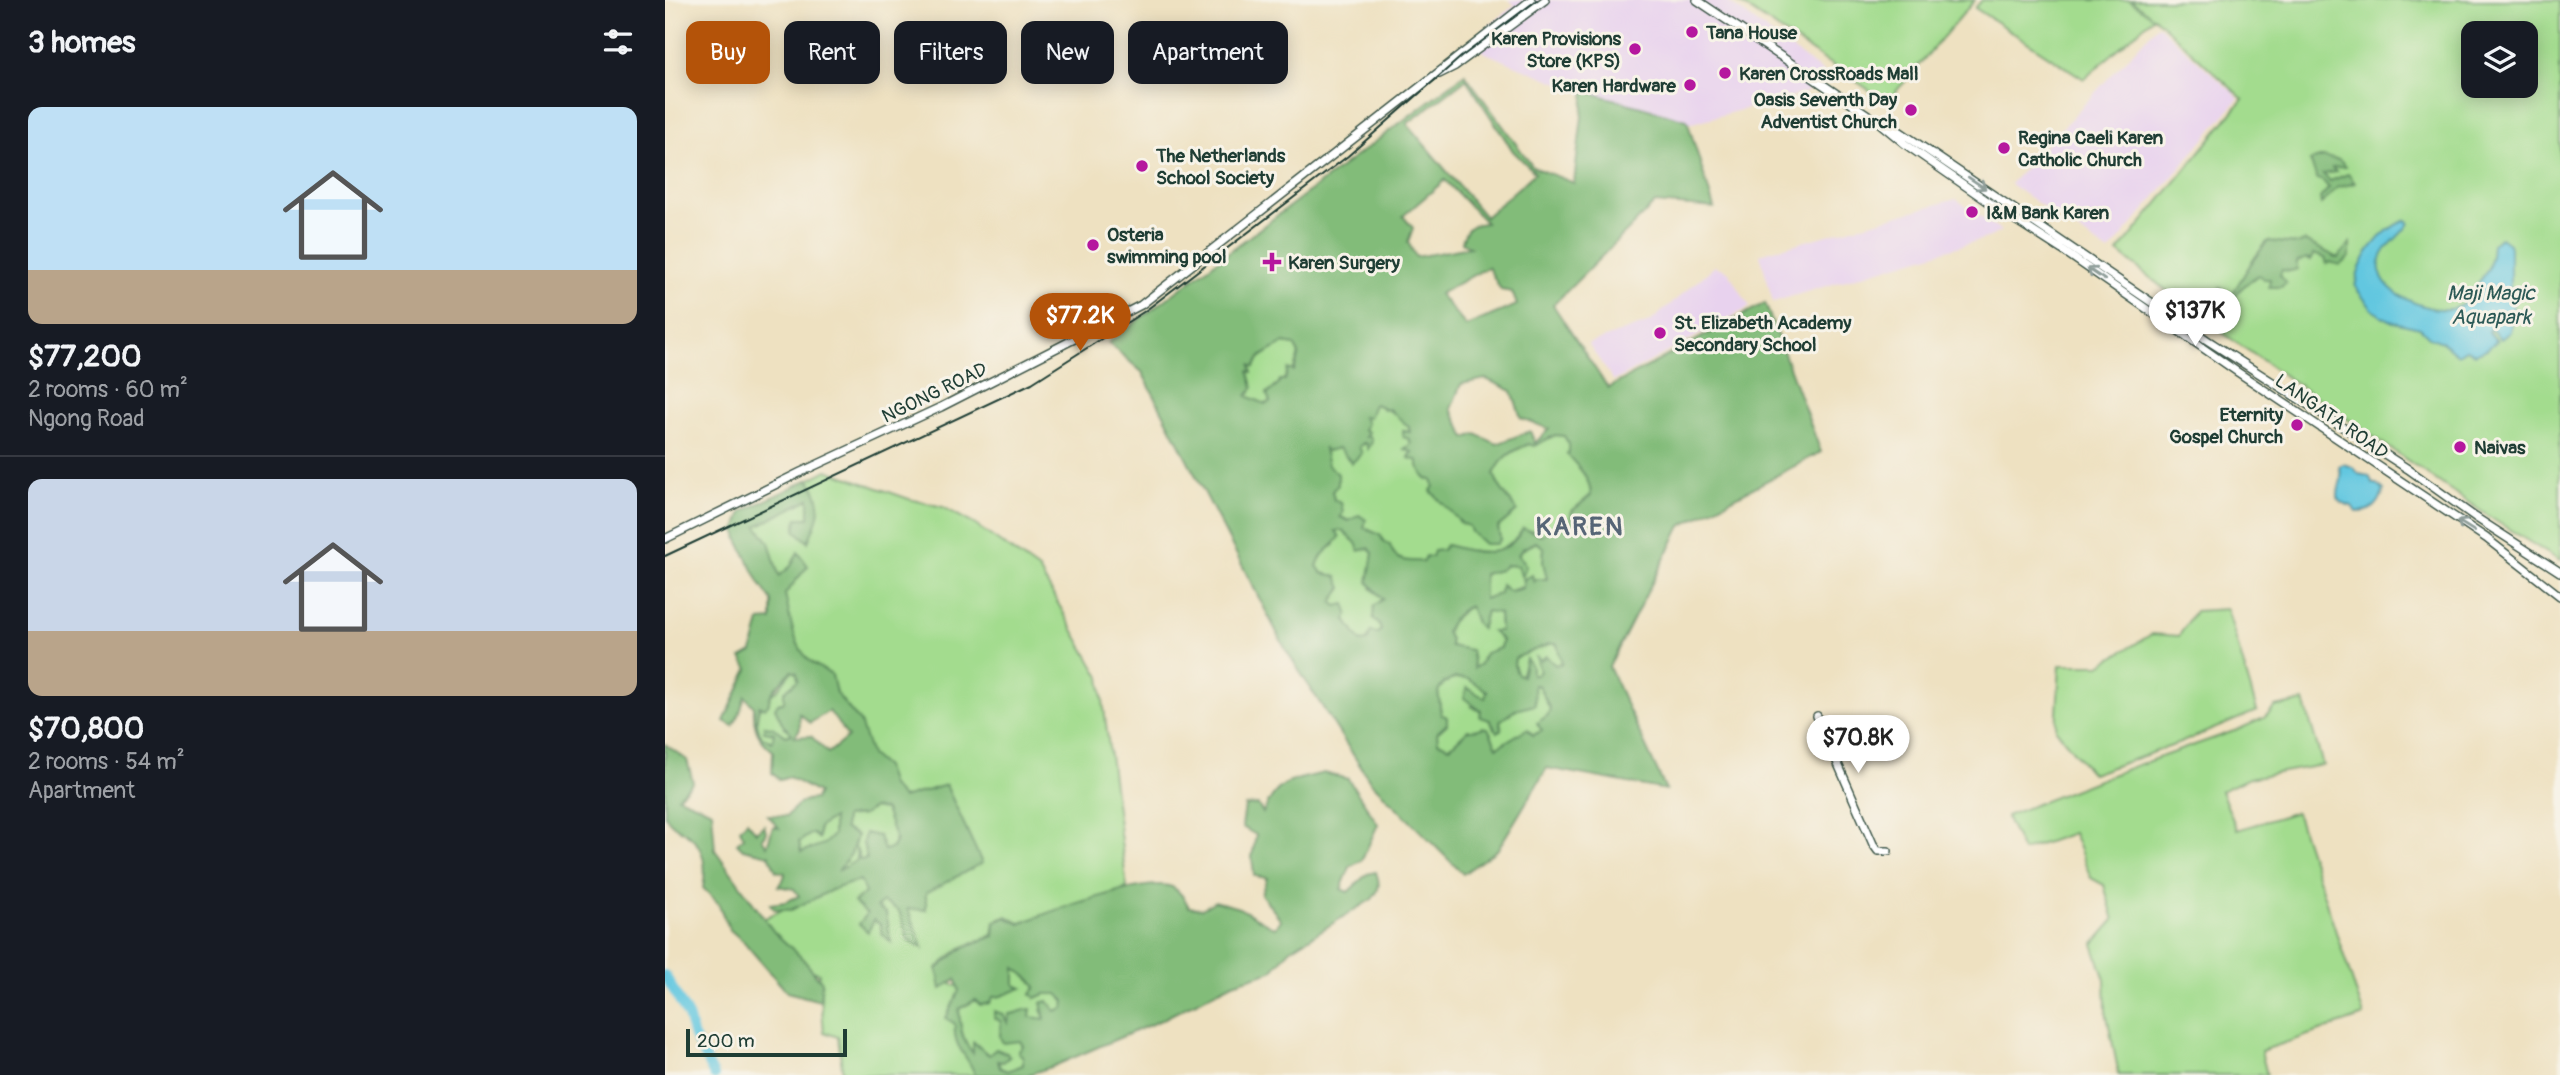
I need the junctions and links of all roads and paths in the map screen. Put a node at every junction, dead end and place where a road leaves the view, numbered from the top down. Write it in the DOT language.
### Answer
graph roads {
  1 [pos="1531,0"];
  2 [pos="1545,0"];
  3 [pos="1697,0"];
  4 [pos="1498,30"];
  5 [pos="1877,121"];
  6 [pos="2390,458"];
  7 [pos="2381,469"];
  8 [pos="665,539"];
  9 [pos="2560,572"];
  10 [pos="2560,596"];
  11 [pos="1817,716"];
  12 [pos="1888,851"];
  1 -- 4 [label="main road, NGONG ROAD"];
  2 -- 4 [label="main road, NGONG ROAD"];
  3 -- 5 [label="main road, LANGATA ROAD"];
  4 -- 8 [label="main road, NGONG ROAD"];
  5 -- 6 [label="main road, LANGATA ROAD, one-way"];
  7 -- 5 [label="main road, LANGATA ROAD, one-way"];
  6 -- 7 [label="main road"];
  6 -- 9 [label="main road, LANGATA ROAD"];
  10 -- 7 [label="main road, LANGATA ROAD, one-way"];
  11 -- 12 [label="main road"];
}
